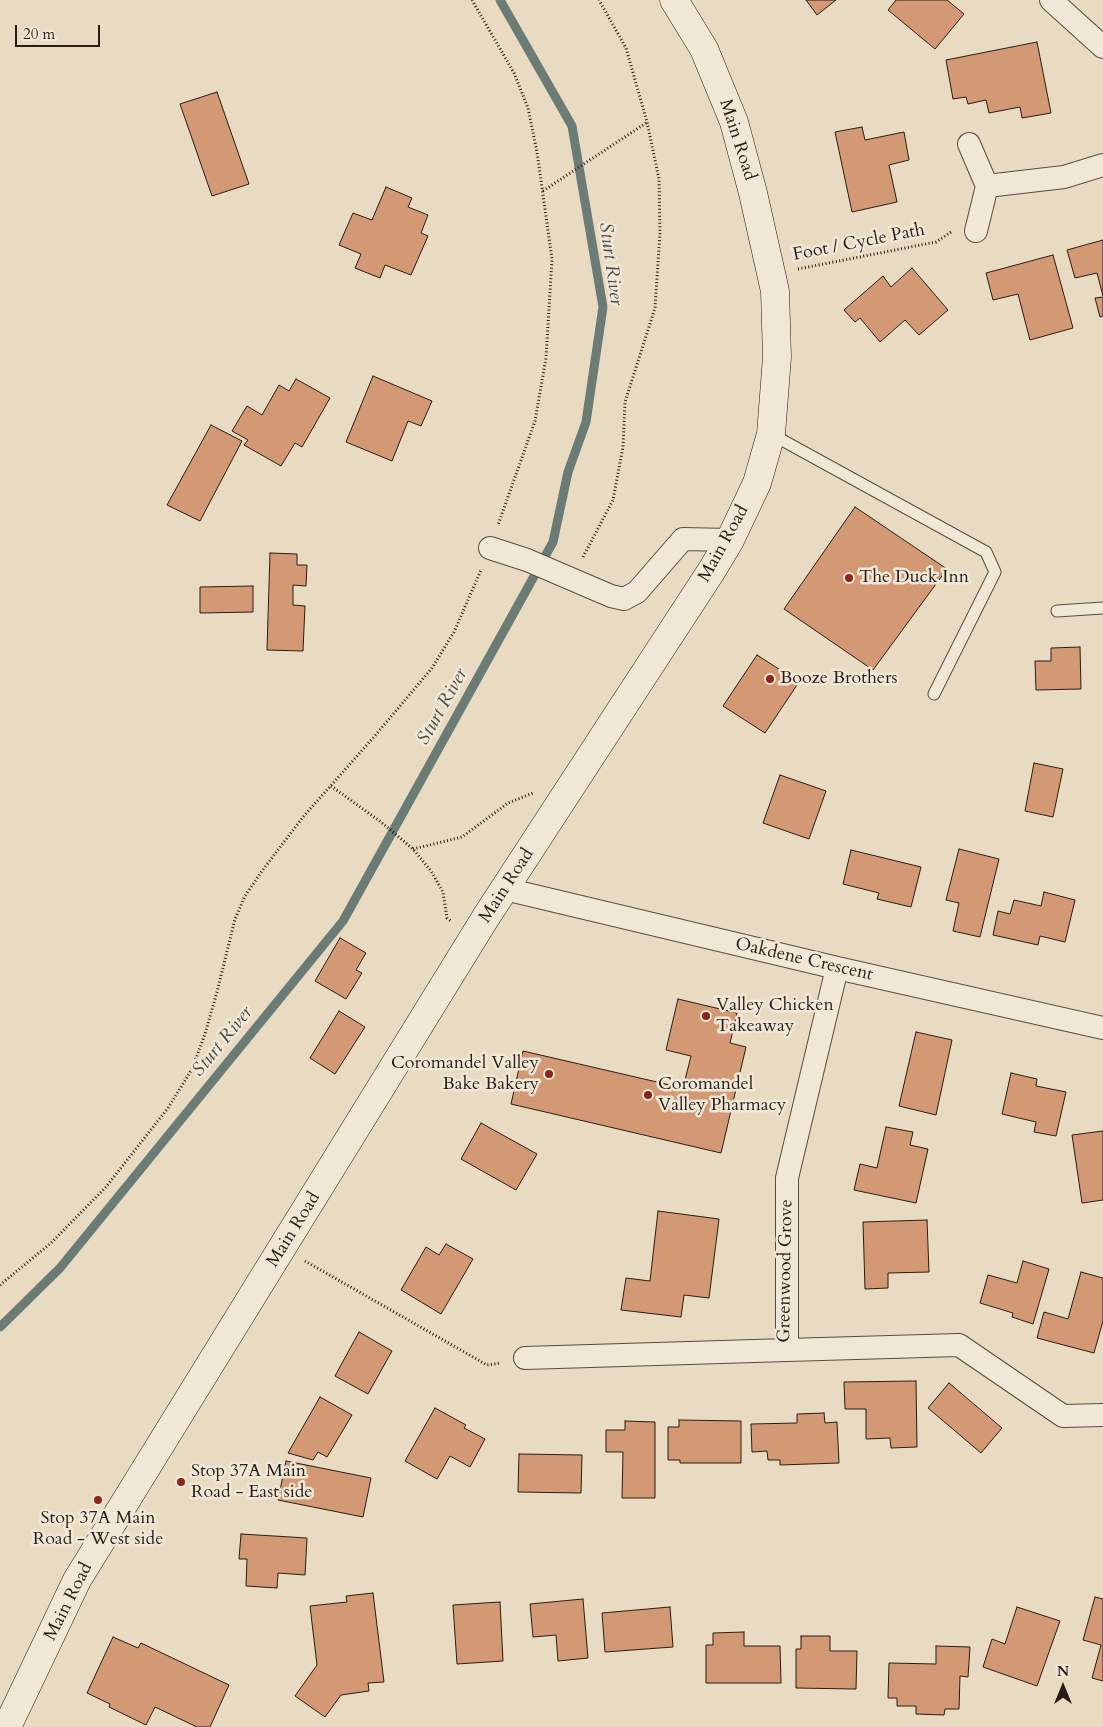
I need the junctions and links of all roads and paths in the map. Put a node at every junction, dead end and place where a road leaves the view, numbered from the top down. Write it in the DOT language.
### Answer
graph roads {
  1 [pos="472,0"];
  2 [pos="599,0"];
  3 [pos="674,0"];
  4 [pos="1052,0"];
  5 [pos="1103,47"];
  6 [pos="646,122"];
  7 [pos="969,144"];
  8 [pos="1103,165"];
  9 [pos="987,186"];
  10 [pos="543,191"];
  11 [pos="976,231"];
  12 [pos="771,274"];
  13 [pos="771,434"];
  14 [pos="730,540"];
  15 [pos="490,548"];
  16 [pos="569,578"];
  17 [pos="1103,608"];
  18 [pos="1058,611"];
  19 [pos="934,694"];
  20 [pos="331,786"];
  21 [pos="535,792"];
  22 [pos="413,849"];
  23 [pos="505,889"];
  24 [pos="475,936"];
  25 [pos="837,968"];
  26 [pos="1103,1028"];
  27 [pos="283,1248"];
  28 [pos="0,1285"];
  29 [pos="787,1350"];
  30 [pos="525,1358"];
  31 [pos="1103,1415"];
  32 [pos="7,1727"];
  1 -- 10 [label="path"];
  2 -- 6 [label="path"];
  3 -- 12 [label="main road, Main Road"];
  4 -- 5 [label="street"];
  6 -- 10 [label="path"];
  6 -- 16 [label="path"];
  7 -- 9 [label="street"];
  8 -- 9 [label="street"];
  9 -- 11 [label="street"];
  10 -- 15 [label="path"];
  11 -- 12 [label="path, Foot / Cycle Path"];
  12 -- 13 [label="main road, Main Road"];
  13 -- 14 [label="main road, Main Road"];
  13 -- 19 [label="lane"];
  14 -- 16 [label="street"];
  14 -- 23 [label="main road, Main Road"];
  15 -- 16 [label="street"];
  15 -- 20 [label="path"];
  17 -- 18 [label="lane"];
  20 -- 22 [label="path"];
  20 -- 28 [label="path"];
  21 -- 22 [label="path"];
  22 -- 24 [label="path"];
  23 -- 24 [label="main road, Main Road"];
  23 -- 25 [label="street, Oakdene Crescent"];
  24 -- 27 [label="main road, Main Road"];
  25 -- 26 [label="street, Oakdene Crescent"];
  25 -- 29 [label="street, Greenwood Grove"];
  27 -- 30 [label="path"];
  27 -- 32 [label="main road, Main Road"];
  29 -- 30 [label="street, Greenwood Grove"];
  29 -- 31 [label="street"];
}
